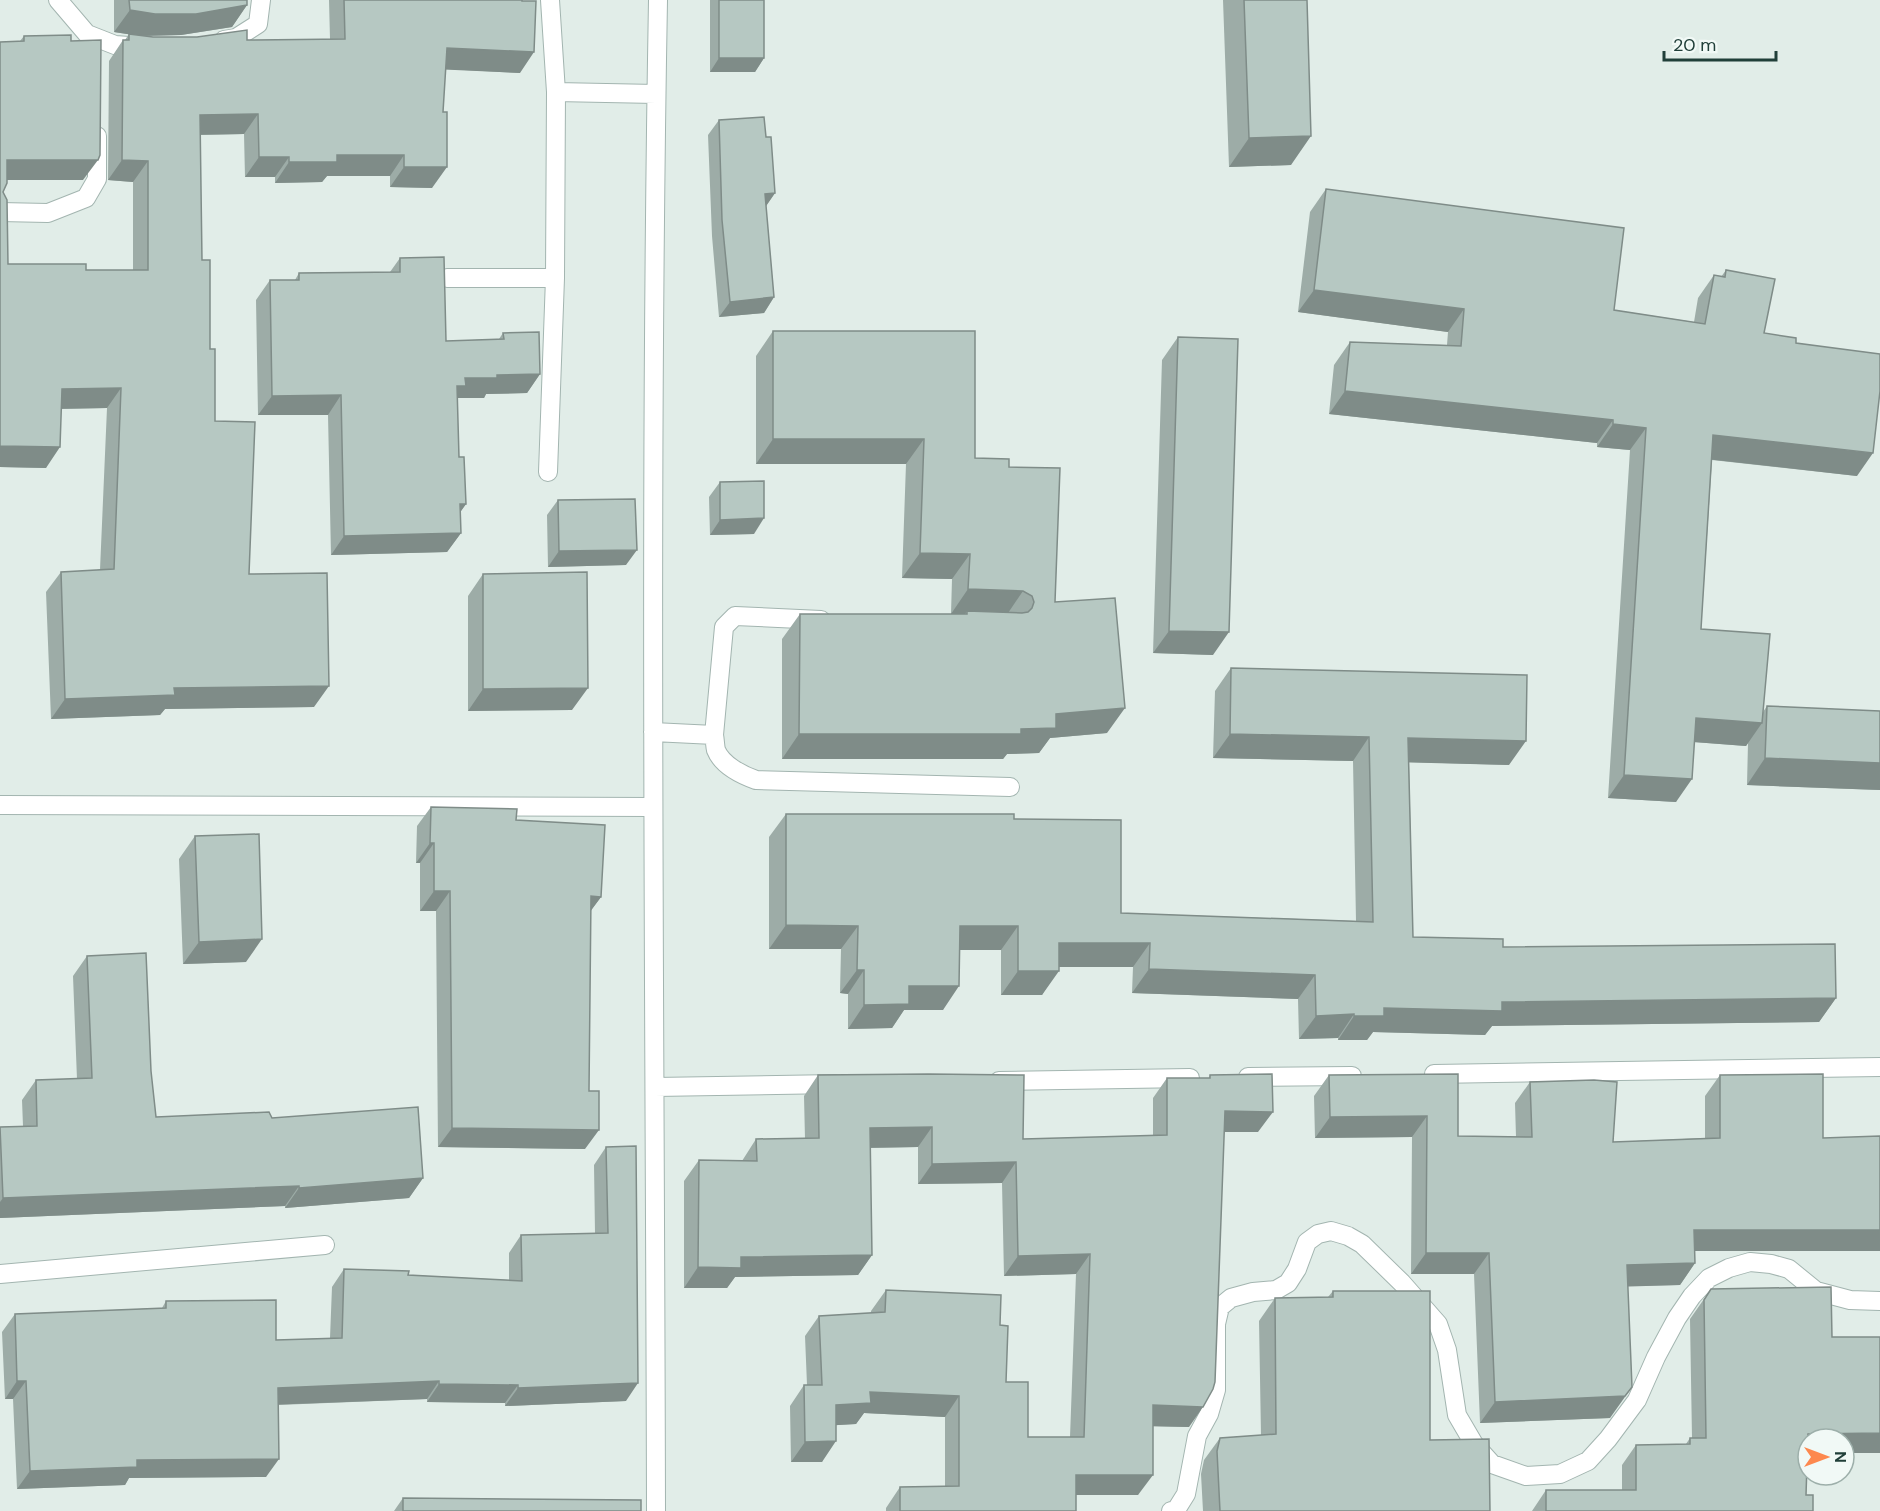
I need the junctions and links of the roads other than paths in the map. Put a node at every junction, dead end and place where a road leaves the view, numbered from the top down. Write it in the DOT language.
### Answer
graph roads {
  1 [pos="58,0"];
  2 [pos="261,0"];
  3 [pos="550,0"];
  4 [pos="658,0"];
  5 [pos="98,39"];
  6 [pos="204,44"];
  7 [pos="163,47"];
  8 [pos="98,62"];
  9 [pos="556,92"];
  10 [pos="656,94"];
  11 [pos="97,121"];
  12 [pos="0,212"];
  13 [pos="447,278"];
  14 [pos="555,278"];
  15 [pos="548,472"];
  16 [pos="841,620"];
  17 [pos="653,732"];
  18 [pos="714,735"];
  19 [pos="1010,787"];
  20 [pos="0,805"];
  21 [pos="652,807"];
  22 [pos="1880,1067"];
  23 [pos="1369,1075"];
  24 [pos="1416,1075"];
  25 [pos="1202,1078"];
  26 [pos="1226,1078"];
  27 [pos="976,1082"];
  28 [pos="857,1083"];
  29 [pos="655,1086"];
  30 [pos="325,1245"];
  31 [pos="0,1274"];
  32 [pos="1880,1301"];
  33 [pos="656,1511"];
  34 [pos="1171,1511"];
  1 -- 5 [label="street"];
  2 -- 6 [label="street"];
  3 -- 9 [label="street"];
  4 -- 10 [label="street"];
  5 -- 7 [label="street"];
  5 -- 8 [label="street"];
  9 -- 10 [label="street"];
  9 -- 14 [label="street"];
  10 -- 17 [label="street"];
  11 -- 12 [label="street"];
  13 -- 14 [label="street"];
  14 -- 15 [label="street"];
  16 -- 18 [label="street"];
  17 -- 18 [label="street"];
  17 -- 21 [label="street"];
  18 -- 19 [label="street"];
  20 -- 21 [label="street"];
  21 -- 29 [label="street"];
  22 -- 24 [label="street"];
  23 -- 26 [label="street"];
  25 -- 27 [label="street"];
  28 -- 29 [label="street"];
  29 -- 33 [label="street"];
  30 -- 31 [label="street"];
  32 -- 34 [label="street"];
}
